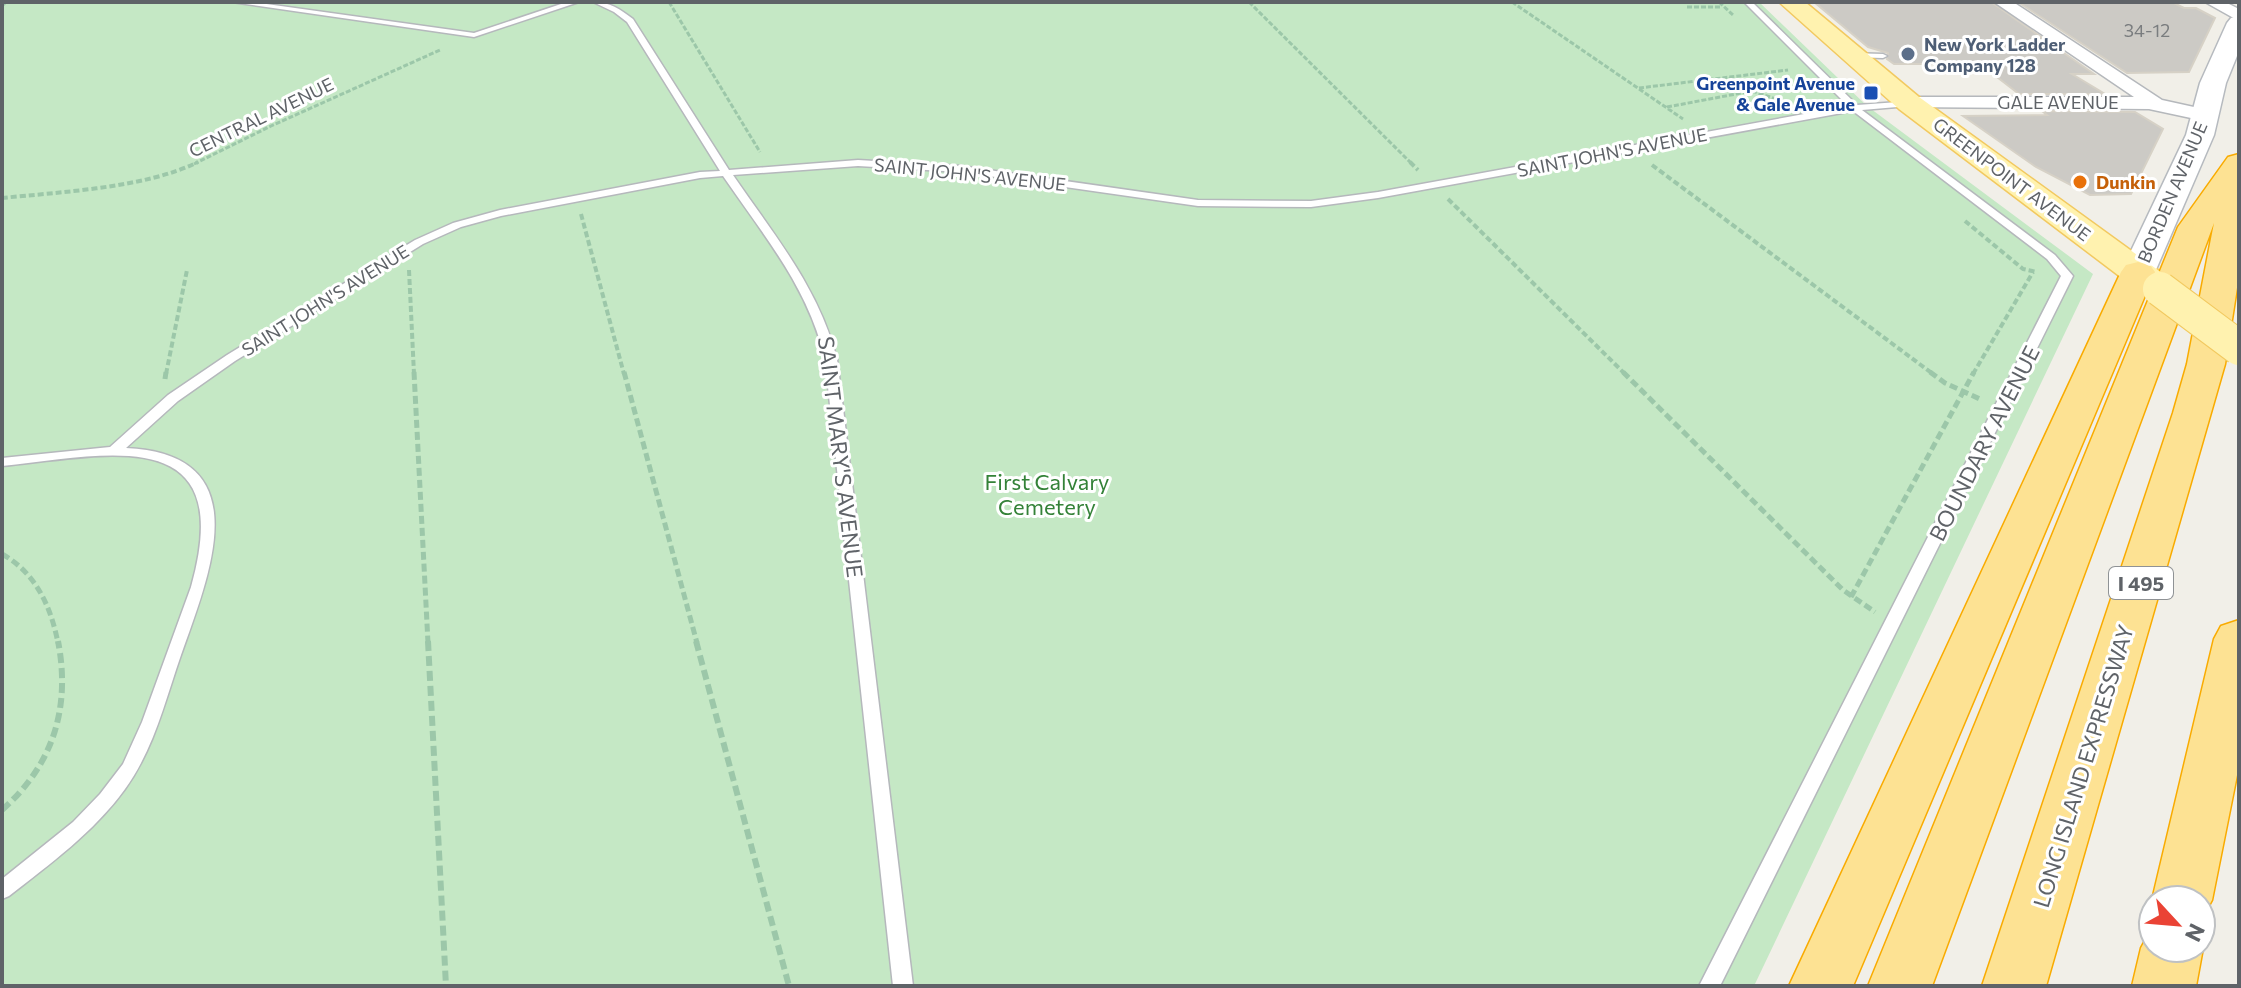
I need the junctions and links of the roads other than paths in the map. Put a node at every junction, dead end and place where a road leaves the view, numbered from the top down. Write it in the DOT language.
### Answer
graph roads {
  1 [pos="236,2"];
  2 [pos="575,2"];
  3 [pos="597,2"];
  4 [pos="1748,2"];
  5 [pos="1791,2"];
  6 [pos="2002,2"];
  7 [pos="2213,2"];
  8 [pos="2239,16"];
  9 [pos="2239,23"];
  10 [pos="1852,55"];
  11 [pos="1883,56"];
  12 [pos="1909,103"];
  13 [pos="2155,103"];
  14 [pos="1854,108"];
  15 [pos="2205,115"];
  16 [pos="2239,163"];
  17 [pos="2239,172"];
  18 [pos="726,173"];
  19 [pos="2149,280"];
  20 [pos="2239,348"];
  21 [pos="112,453"];
  22 [pos="2,462"];
  23 [pos="2239,639"];
  24 [pos="2185,884"];
  25 [pos="2,890"];
  26 [pos="2169,964"];
  27 [pos="903,986"];
  28 [pos="1709,986"];
  29 [pos="1821,986"];
  30 [pos="1900,986"];
  31 [pos="2014,986"];
  32 [pos="2164,986"];
  1 -- 2 [label="lane"];
  3 -- 18 [label="lane, SAINT MARY'S AVENUE"];
  4 -- 14 [label="lane, BOUNDARY AVENUE"];
  5 -- 10 [label="main road, GREENPOINT AVENUE"];
  6 -- 13 [label="street"];
  7 -- 8 [label="street"];
  9 -- 15 [label="main road, BORDEN AVENUE"];
  10 -- 11 [label="lane"];
  10 -- 12 [label="main road, GREENPOINT AVENUE"];
  12 -- 13 [label="street, GALE AVENUE"];
  12 -- 14 [label="lane, SAINT JOHN'S AVENUE"];
  12 -- 19 [label="main road, GREENPOINT AVENUE"];
  13 -- 15 [label="street, GALE AVENUE"];
  14 -- 18 [label="lane, SAINT JOHN'S AVENUE"];
  14 -- 28 [label="lane, BOUNDARY AVENUE"];
  15 -- 19 [label="main road, BORDEN AVENUE"];
  16 -- 30 [label="highway"];
  17 -- 31 [label="highway, LONG ISLAND EXPRESSWAY / I 495"];
  18 -- 21 [label="lane, SAINT JOHN'S AVENUE"];
  18 -- 27 [label="lane, SAINT MARY'S AVENUE"];
  19 -- 20 [label="main road, GREENPOINT AVENUE, bridge"];
  19 -- 29 [label="highway"];
  21 -- 22 [label="lane"];
  21 -- 25 [label="lane"];
  23 -- 24 [label="highway"];
  26 -- 32 [label="highway"];
}
